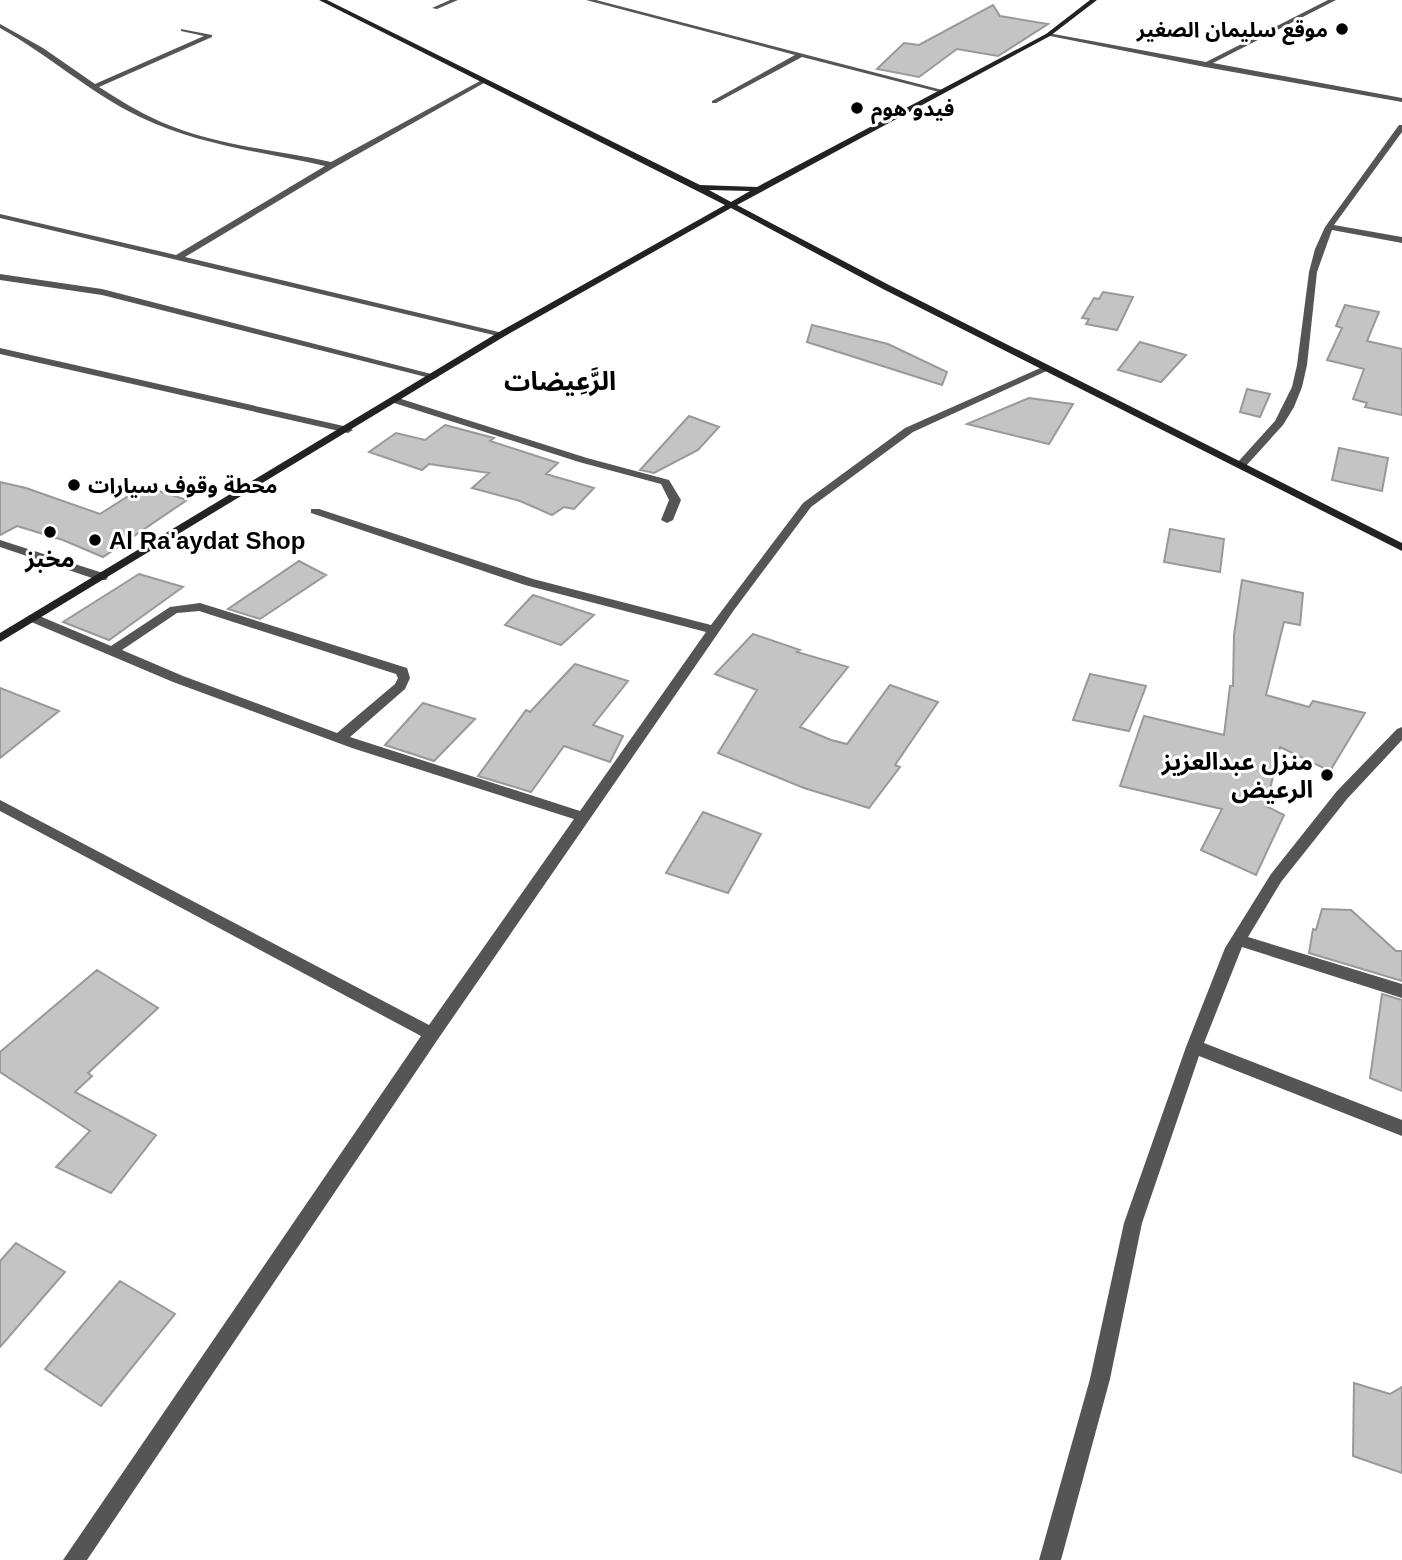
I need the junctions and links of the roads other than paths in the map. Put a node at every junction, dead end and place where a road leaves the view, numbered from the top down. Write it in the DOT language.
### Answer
graph roads {
  1 [pos="322,0"];
  2 [pos="455,0"];
  3 [pos="589,0"];
  4 [pos="1094,0"];
  5 [pos="1333,0"];
  6 [pos="435,8"];
  7 [pos="0,26"];
  8 [pos="183,30"];
  9 [pos="1048,35"];
  10 [pos="800,55"];
  11 [pos="1205,65"];
  12 [pos="482,82"];
  13 [pos="96,86"];
  14 [pos="943,91"];
  15 [pos="1402,100"];
  16 [pos="714,102"];
  17 [pos="1402,127"];
  18 [pos="332,165"];
  19 [pos="694,185"];
  20 [pos="761,188"];
  21 [pos="731,206"];
  22 [pos="0,216"];
  23 [pos="1329,227"];
  24 [pos="1402,240"];
  25 [pos="177,258"];
  26 [pos="0,276"];
  27 [pos="502,334"];
  28 [pos="0,351"];
  29 [pos="1048,368"];
  30 [pos="433,376"];
  31 [pos="395,400"];
  32 [pos="348,430"];
  33 [pos="1241,465"];
  34 [pos="315,511"];
  35 [pos="667,520"];
  36 [pos="0,543"];
  37 [pos="1402,548"];
  38 [pos="102,577"];
  39 [pos="33,618"];
  40 [pos="714,630"];
  41 [pos="0,638"];
  42 [pos="111,651"];
  43 [pos="1402,733"];
  44 [pos="340,738"];
  45 [pos="0,805"];
  46 [pos="583,817"];
  47 [pos="1238,940"];
  48 [pos="1402,991"];
  49 [pos="432,1034"];
  50 [pos="1194,1047"];
  51 [pos="1402,1128"];
  52 [pos="74,1560"];
  53 [pos="1050,1560"];
  1 -- 12 [label="street"];
  2 -- 6 [label="street"];
  3 -- 10 [label="street"];
  4 -- 9 [label="street"];
  5 -- 11 [label="street"];
  7 -- 13 [label="street"];
  8 -- 13 [label="street"];
  9 -- 11 [label="street"];
  9 -- 14 [label="street"];
  10 -- 14 [label="street"];
  10 -- 16 [label="street"];
  11 -- 15 [label="street"];
  12 -- 18 [label="street"];
  12 -- 19 [label="street"];
  13 -- 18 [label="street"];
  14 -- 20 [label="street"];
  17 -- 23 [label="street"];
  18 -- 25 [label="street"];
  19 -- 20 [label="street"];
  19 -- 21 [label="street"];
  20 -- 21 [label="street"];
  21 -- 27 [label="street"];
  21 -- 29 [label="street"];
  22 -- 25 [label="street"];
  23 -- 24 [label="street"];
  23 -- 33 [label="street"];
  25 -- 27 [label="street"];
  26 -- 30 [label="street"];
  27 -- 30 [label="street"];
  28 -- 32 [label="street"];
  29 -- 33 [label="street"];
  29 -- 40 [label="street"];
  30 -- 31 [label="street"];
  31 -- 32 [label="street"];
  31 -- 35 [label="street"];
  32 -- 38 [label="street"];
  33 -- 37 [label="street"];
  34 -- 40 [label="street"];
  36 -- 38 [label="street"];
  38 -- 39 [label="street"];
  39 -- 41 [label="street"];
  39 -- 42 [label="street"];
  40 -- 46 [label="street"];
  42 -- 44 [label="street"];
  42 -- 44 [label="street"];
  43 -- 47 [label="street"];
  44 -- 46 [label="street"];
  45 -- 49 [label="street"];
  46 -- 49 [label="street"];
  47 -- 48 [label="street"];
  47 -- 50 [label="street"];
  49 -- 52 [label="street"];
  50 -- 51 [label="street"];
  50 -- 53 [label="street"];
}
